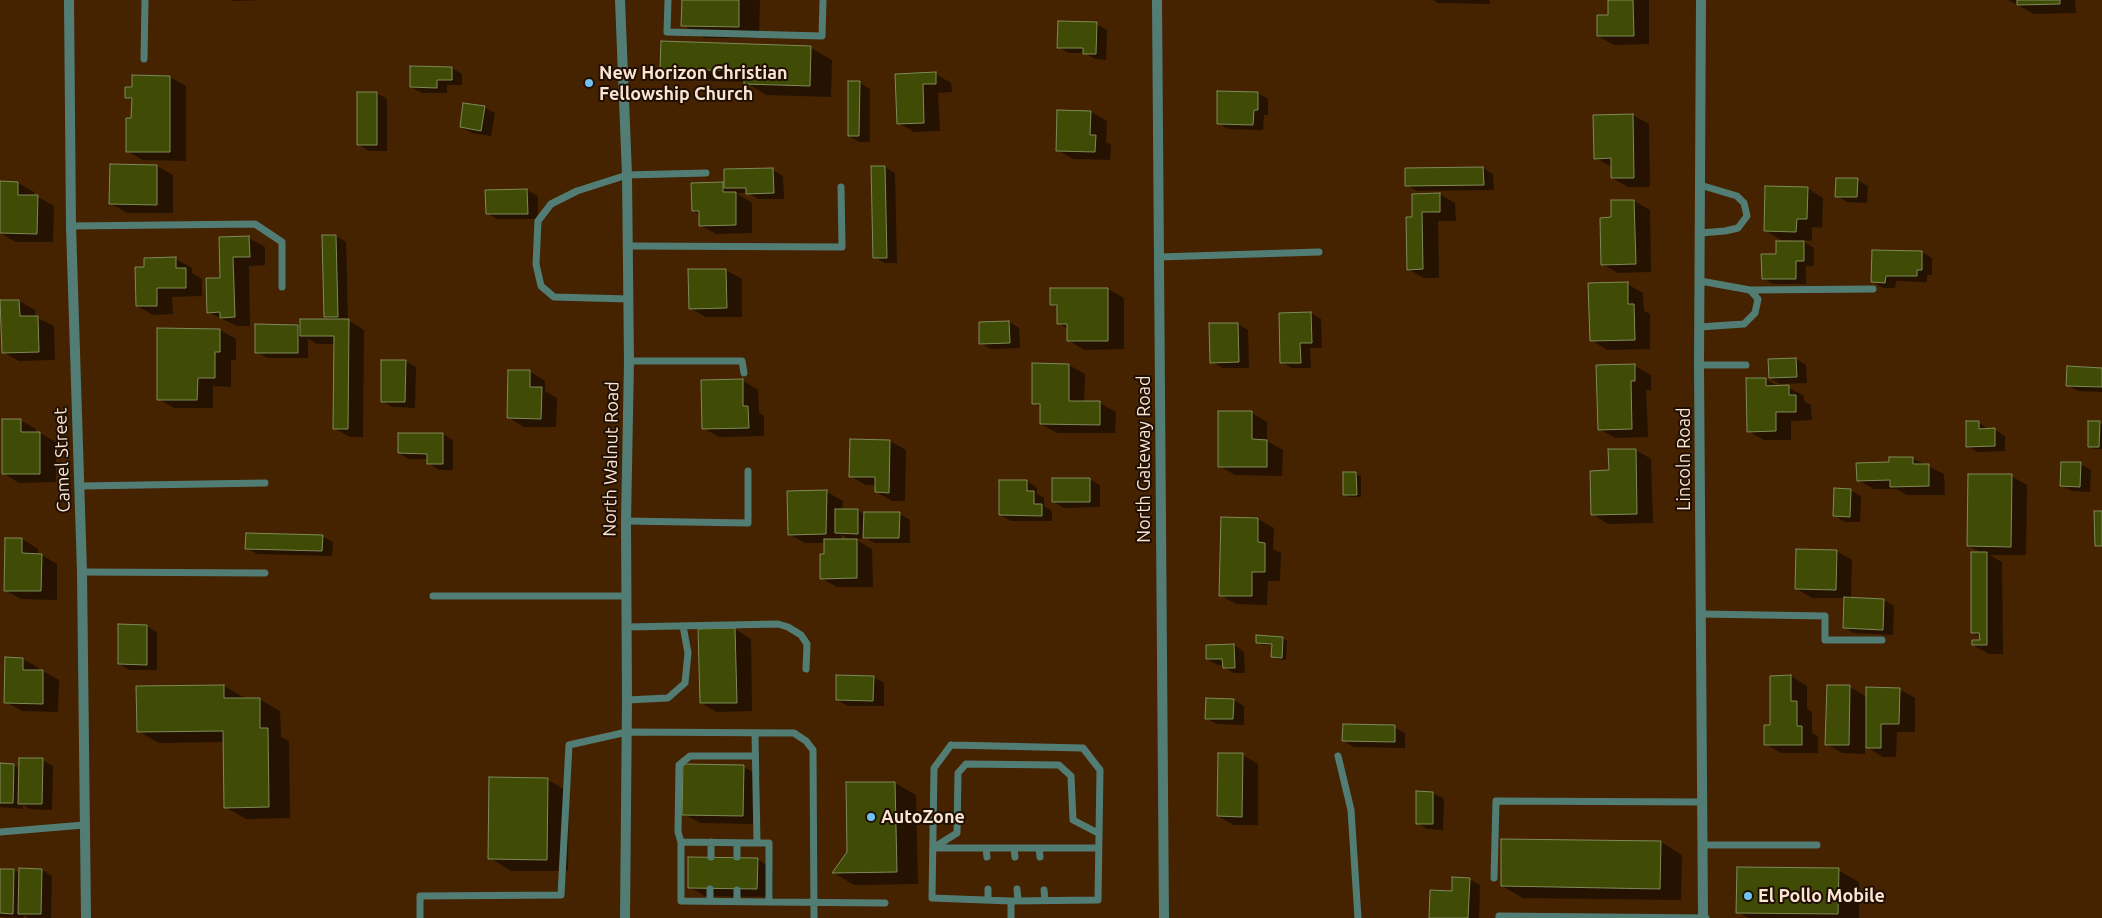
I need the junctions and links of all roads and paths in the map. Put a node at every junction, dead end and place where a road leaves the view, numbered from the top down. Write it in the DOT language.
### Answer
graph roads {
  1 [pos="69,0"];
  2 [pos="145,0"];
  3 [pos="620,0"];
  4 [pos="668,0"];
  5 [pos="823,0"];
  6 [pos="1157,0"];
  7 [pos="1700,0"];
  8 [pos="144,59"];
  9 [pos="706,173"];
  10 [pos="627,175"];
  11 [pos="1700,184"];
  12 [pos="841,187"];
  13 [pos="71,226"];
  14 [pos="1700,232"];
  15 [pos="628,246"];
  16 [pos="1319,252"];
  17 [pos="1159,257"];
  18 [pos="1700,280"];
  19 [pos="282,287"];
  20 [pos="1873,289"];
  21 [pos="1750,290"];
  22 [pos="628,299"];
  23 [pos="1700,327"];
  24 [pos="629,361"];
  25 [pos="1699,365"];
  26 [pos="1746,365"];
  27 [pos="744,373"];
  28 [pos="748,471"];
  29 [pos="265,484"];
  30 [pos="80,486"];
  31 [pos="626,521"];
  32 [pos="82,572"];
  33 [pos="265,573"];
  34 [pos="433,596"];
  35 [pos="627,596"];
  36 [pos="1701,614"];
  37 [pos="683,626"];
  38 [pos="627,627"];
  39 [pos="1882,640"];
  40 [pos="806,669"];
  41 [pos="627,700"];
  42 [pos="627,732"];
  43 [pos="754,733"];
  44 [pos="755,756"];
  45 [pos="1338,756"];
  46 [pos="1703,802"];
  47 [pos="84,825"];
  48 [pos="0,832"];
  49 [pos="1098,833"];
  50 [pos="681,842"];
  51 [pos="711,842"];
  52 [pos="737,843"];
  53 [pos="757,843"];
  54 [pos="1703,845"];
  55 [pos="1817,845"];
  56 [pos="933,848"];
  57 [pos="986,848"];
  58 [pos="1014,848"];
  59 [pos="1038,848"];
  60 [pos="1098,848"];
  61 [pos="711,857"];
  62 [pos="737,857"];
  63 [pos="987,857"];
  64 [pos="1015,857"];
  65 [pos="1040,857"];
  66 [pos="1494,878"];
  67 [pos="710,889"];
  68 [pos="988,889"];
  69 [pos="1017,889"];
  70 [pos="737,890"];
  71 [pos="1044,890"];
  72 [pos="988,900"];
  73 [pos="1045,900"];
  74 [pos="710,901"];
  75 [pos="737,901"];
  76 [pos="1014,901"];
  77 [pos="769,902"];
  78 [pos="814,902"];
  79 [pos="885,903"];
  80 [pos="86,918"];
  81 [pos="420,918"];
  82 [pos="625,918"];
  83 [pos="814,918"];
  84 [pos="1011,918"];
  85 [pos="1164,918"];
  86 [pos="1358,918"];
  87 [pos="1499,918"];
  88 [pos="1705,918"];
  1 -- 13 [label="street, Camel Street"];
  2 -- 8 [label="lane"];
  3 -- 10 [label="street, North Walnut Road"];
  4 -- 5 [label="lane"];
  6 -- 17 [label="street, North Gateway Road"];
  7 -- 11 [label="street, Lincoln Road"];
  9 -- 10 [label="lane"];
  10 -- 15 [label="street, North Walnut Road"];
  10 -- 22 [label="lane"];
  11 -- 14 [label="street, Lincoln Road"];
  11 -- 14 [label="lane"];
  12 -- 15 [label="lane"];
  13 -- 19 [label="lane"];
  13 -- 30 [label="street, Camel Street"];
  14 -- 18 [label="street, Lincoln Road"];
  15 -- 22 [label="street, North Walnut Road"];
  16 -- 17 [label="lane"];
  17 -- 85 [label="street, North Gateway Road"];
  18 -- 21 [label="lane"];
  18 -- 23 [label="street, Lincoln Road"];
  20 -- 21 [label="lane"];
  21 -- 23 [label="lane"];
  22 -- 24 [label="street, North Walnut Road"];
  23 -- 25 [label="street, Lincoln Road"];
  24 -- 27 [label="lane"];
  24 -- 31 [label="street, North Walnut Road"];
  25 -- 26 [label="lane"];
  25 -- 36 [label="street, Lincoln Road"];
  28 -- 31 [label="lane"];
  29 -- 30 [label="lane"];
  30 -- 32 [label="street, Camel Street"];
  31 -- 35 [label="street, North Walnut Road"];
  32 -- 33 [label="lane"];
  32 -- 47 [label="street, Camel Street"];
  34 -- 35 [label="lane"];
  35 -- 38 [label="street, North Walnut Road"];
  36 -- 39 [label="lane"];
  36 -- 46 [label="street, Lincoln Road"];
  37 -- 38 [label="lane"];
  37 -- 40 [label="lane"];
  37 -- 41 [label="lane"];
  38 -- 41 [label="street, North Walnut Road"];
  41 -- 42 [label="street, North Walnut Road"];
  42 -- 43 [label="lane"];
  42 -- 81 [label="lane"];
  42 -- 82 [label="street, North Walnut Road"];
  43 -- 44 [label="lane"];
  43 -- 78 [label="lane"];
  44 -- 50 [label="lane"];
  44 -- 53 [label="lane"];
  45 -- 86 [label="lane"];
  46 -- 54 [label="street, Lincoln Road"];
  46 -- 66 [label="lane"];
  47 -- 48 [label="lane"];
  47 -- 80 [label="street, Camel Street"];
  49 -- 56 [label="lane"];
  49 -- 56 [label="lane"];
  49 -- 60 [label="lane"];
  50 -- 51 [label="lane"];
  50 -- 74 [label="lane"];
  51 -- 52 [label="lane"];
  51 -- 61 [label="lane"];
  52 -- 53 [label="lane"];
  52 -- 62 [label="lane"];
  53 -- 77 [label="lane"];
  54 -- 55 [label="lane"];
  54 -- 88 [label="street, Lincoln Road"];
  56 -- 57 [label="lane"];
  56 -- 72 [label="lane"];
  57 -- 58 [label="lane"];
  57 -- 63 [label="lane"];
  58 -- 59 [label="lane"];
  58 -- 64 [label="lane"];
  59 -- 60 [label="lane"];
  59 -- 65 [label="lane"];
  60 -- 73 [label="lane"];
  67 -- 74 [label="lane"];
  68 -- 72 [label="lane"];
  69 -- 76 [label="lane"];
  70 -- 75 [label="lane"];
  71 -- 73 [label="lane"];
  72 -- 76 [label="lane"];
  73 -- 76 [label="lane"];
  74 -- 75 [label="lane"];
  75 -- 77 [label="lane"];
  76 -- 84 [label="lane"];
  77 -- 78 [label="lane"];
  78 -- 79 [label="lane"];
  78 -- 83 [label="lane"];
  87 -- 88 [label="lane"];
}
